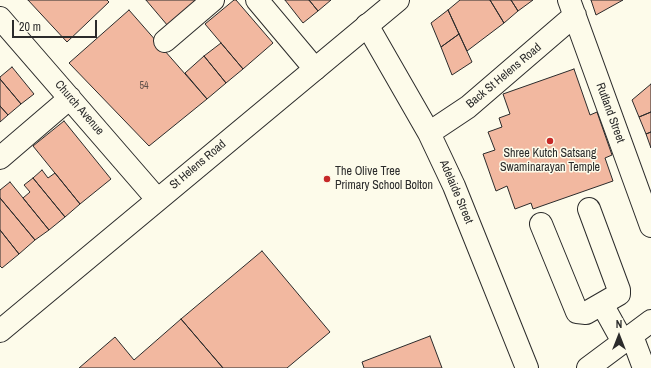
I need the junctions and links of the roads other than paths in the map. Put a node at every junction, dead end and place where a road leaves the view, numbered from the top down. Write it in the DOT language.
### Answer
graph roads {
  1 [pos="213,0"];
  2 [pos="257,0"];
  3 [pos="398,0"];
  4 [pos="572,8"];
  5 [pos="367,25"];
  6 [pos="3,28"];
  7 [pos="165,41"];
  8 [pos="315,69"];
  9 [pos="70,98"];
  10 [pos="429,133"];
  11 [pos="0,158"];
  12 [pos="157,199"];
  13 [pos="589,209"];
  14 [pos="541,224"];
  15 [pos="651,226"];
  16 [pos="602,304"];
  17 [pos="651,321"];
  18 [pos="0,331"];
  19 [pos="628,339"];
  20 [pos="527,368"];
  21 [pos="588,368"];
  22 [pos="644,368"];
  1 -- 7 [label="street"];
  2 -- 8 [label="street"];
  3 -- 5 [label="street, St Helens Road"];
  4 -- 10 [label="street, Back St Helens Road"];
  4 -- 15 [label="street, Rutland Street"];
  5 -- 8 [label="street, St Helens Road"];
  5 -- 10 [label="street, Adelaide Street"];
  6 -- 9 [label="street, Church Avenue"];
  8 -- 12 [label="street, St Helens Road"];
  9 -- 11 [label="street"];
  9 -- 12 [label="street, Church Avenue"];
  10 -- 20 [label="street, Adelaide Street"];
  12 -- 18 [label="street, St Helens Road"];
  13 -- 16 [label="street"];
  14 -- 16 [label="street"];
  16 -- 19 [label="street"];
  17 -- 19 [label="street"];
  19 -- 21 [label="street"];
  19 -- 22 [label="street"];
}
